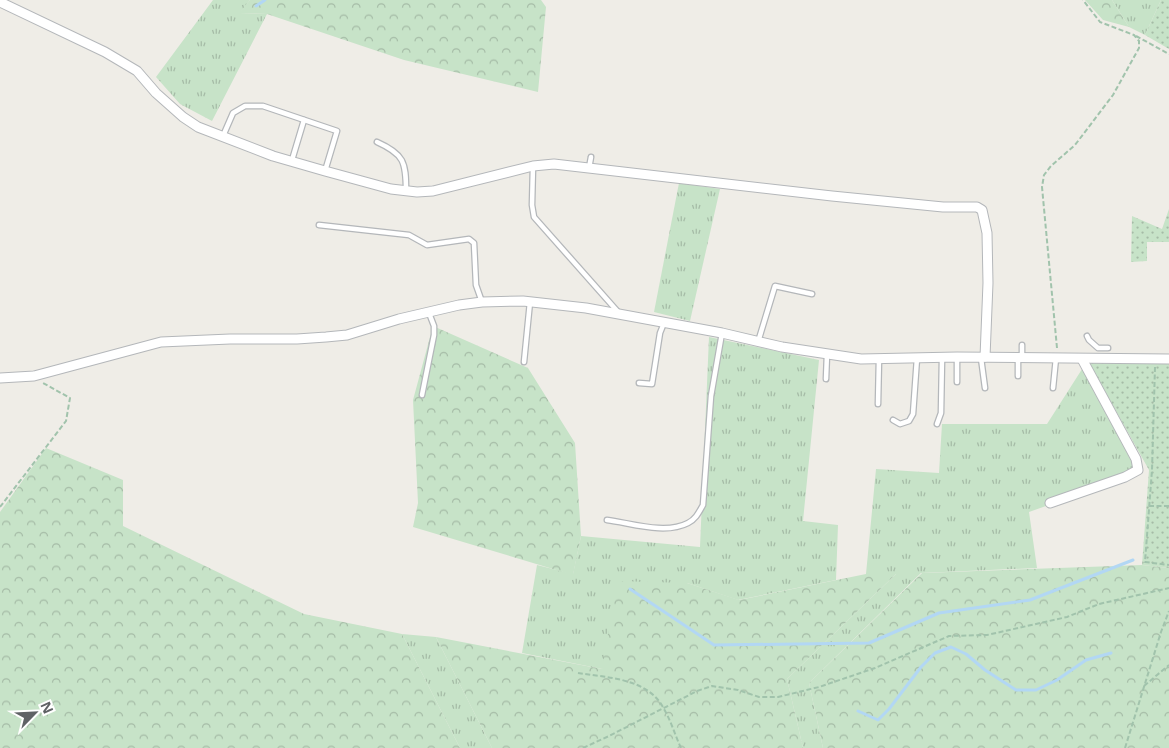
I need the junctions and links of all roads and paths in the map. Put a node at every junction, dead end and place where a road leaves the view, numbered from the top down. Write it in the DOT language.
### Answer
graph roads {
  1 [pos="1083,0"];
  2 [pos="0,2"];
  3 [pos="1134,35"];
  4 [pos="1169,54"];
  5 [pos="304,120"];
  6 [pos="223,136"];
  7 [pos="377,142"];
  8 [pos="591,158"];
  9 [pos="292,160"];
  10 [pos="533,166"];
  11 [pos="589,169"];
  12 [pos="325,171"];
  13 [pos="406,191"];
  14 [pos="319,224"];
  15 [pos="812,294"];
  16 [pos="482,302"];
  17 [pos="530,302"];
  18 [pos="429,313"];
  19 [pos="620,314"];
  20 [pos="664,323"];
  21 [pos="722,334"];
  22 [pos="1087,336"];
  23 [pos="758,342"];
  24 [pos="1022,345"];
  25 [pos="1098,348"];
  26 [pos="1108,348"];
  27 [pos="827,354"];
  28 [pos="957,357"];
  29 [pos="983,357"];
  30 [pos="879,358"];
  31 [pos="917,358"];
  32 [pos="942,358"];
  33 [pos="1020,358"];
  34 [pos="1057,358"];
  35 [pos="1082,359"];
  36 [pos="1098,359"];
  37 [pos="1155,359"];
  38 [pos="1169,359"];
  39 [pos="524,362"];
  40 [pos="34,376"];
  41 [pos="1018,376"];
  42 [pos="0,378"];
  43 [pos="826,379"];
  44 [pos="957,382"];
  45 [pos="639,383"];
  46 [pos="985,388"];
  47 [pos="1052,388"];
  48 [pos="422,395"];
  49 [pos="878,404"];
  50 [pos="893,420"];
  51 [pos="938,424"];
  52 [pos="1050,502"];
  53 [pos="1150,506"];
  54 [pos="1169,506"];
  55 [pos="0,507"];
  56 [pos="607,520"];
  57 [pos="1169,565"];
  58 [pos="1169,588"];
  59 [pos="1169,611"];
  60 [pos="1169,665"];
  61 [pos="578,672"];
  62 [pos="1144,686"];
  63 [pos="664,708"];
  64 [pos="583,748"];
  65 [pos="681,748"];
  66 [pos="1125,748"];
  1 -- 3 [label="path"];
  2 -- 6 [label="street"];
  3 -- 4 [label="path"];
  3 -- 34 [label="path"];
  5 -- 6 [label="lane"];
  5 -- 9 [label="lane"];
  5 -- 12 [label="lane"];
  6 -- 9 [label="street"];
  7 -- 13 [label="lane"];
  8 -- 11 [label="lane"];
  9 -- 12 [label="street"];
  10 -- 11 [label="street"];
  10 -- 13 [label="street"];
  10 -- 19 [label="lane"];
  11 -- 29 [label="street"];
  12 -- 13 [label="street"];
  14 -- 16 [label="lane"];
  15 -- 23 [label="lane"];
  16 -- 17 [label="street"];
  16 -- 18 [label="street"];
  17 -- 19 [label="street"];
  17 -- 39 [label="lane"];
  18 -- 40 [label="street"];
  18 -- 48 [label="lane"];
  19 -- 20 [label="street"];
  20 -- 21 [label="street"];
  20 -- 45 [label="lane"];
  21 -- 23 [label="street"];
  21 -- 56 [label="lane"];
  22 -- 25 [label="lane"];
  23 -- 27 [label="street"];
  24 -- 33 [label="lane"];
  25 -- 26 [label="lane"];
  25 -- 36 [label="lane"];
  27 -- 30 [label="street"];
  27 -- 43 [label="lane"];
  28 -- 29 [label="street"];
  28 -- 32 [label="street"];
  28 -- 44 [label="lane"];
  29 -- 33 [label="street"];
  29 -- 46 [label="lane"];
  30 -- 31 [label="street"];
  30 -- 49 [label="lane"];
  31 -- 32 [label="street"];
  31 -- 50 [label="lane"];
  32 -- 51 [label="lane"];
  33 -- 34 [label="street"];
  33 -- 41 [label="lane"];
  34 -- 35 [label="street"];
  34 -- 47 [label="lane"];
  35 -- 36 [label="street"];
  35 -- 52 [label="street"];
  36 -- 37 [label="street"];
  37 -- 38 [label="street"];
  37 -- 53 [label="path"];
  40 -- 42 [label="street"];
  40 -- 55 [label="path"];
  53 -- 54 [label="path"];
  53 -- 57 [label="path"];
  58 -- 63 [label="path"];
  59 -- 62 [label="path"];
  60 -- 62 [label="path"];
  61 -- 63 [label="path"];
  62 -- 66 [label="path"];
  63 -- 64 [label="path"];
  63 -- 65 [label="path"];
}
